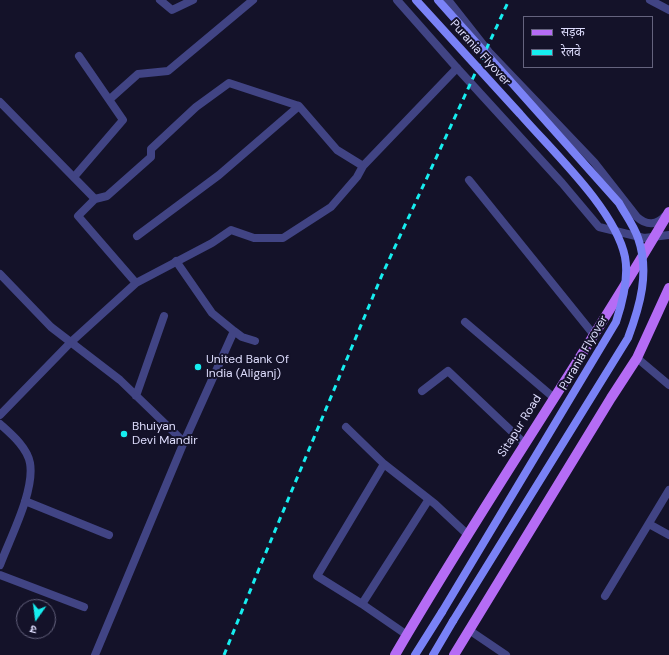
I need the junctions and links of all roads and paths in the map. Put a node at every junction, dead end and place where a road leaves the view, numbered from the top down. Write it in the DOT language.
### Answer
graph roads {
  1 [pos="160,0"];
  2 [pos="193,0"];
  3 [pos="253,0"];
  4 [pos="397,0"];
  5 [pos="416,0"];
  6 [pos="438,0"];
  7 [pos="448,0"];
  8 [pos="650,0"];
  9 [pos="669,10"];
  10 [pos="79,56"];
  11 [pos="457,68"];
  12 [pos="110,100"];
  13 [pos="0,102"];
  14 [pos="299,106"];
  15 [pos="364,166"];
  16 [pos="74,177"];
  17 [pos="469,180"];
  18 [pos="95,199"];
  19 [pos="669,212"];
  20 [pos="669,235"];
  21 [pos="137,236"];
  22 [pos="655,236"];
  23 [pos="176,261"];
  24 [pos="0,274"];
  25 [pos="136,283"];
  26 [pos="669,288"];
  27 [pos="164,316"];
  28 [pos="465,322"];
  29 [pos="234,331"];
  30 [pos="594,336"];
  31 [pos="255,341"];
  32 [pos="71,342"];
  33 [pos="637,358"];
  34 [pos="669,385"];
  35 [pos="422,391"];
  36 [pos="136,396"];
  37 [pos="553,398"];
  38 [pos="0,415"];
  39 [pos="0,424"];
  40 [pos="346,427"];
  41 [pos="184,442"];
  42 [pos="524,443"];
  43 [pos="384,464"];
  44 [pos="669,490"];
  45 [pos="429,499"];
  46 [pos="25,501"];
  47 [pos="649,524"];
  48 [pos="109,535"];
  49 [pos="468,535"];
  50 [pos="669,535"];
  51 [pos="0,565"];
  52 [pos="0,575"];
  53 [pos="605,596"];
  54 [pos="362,604"];
  55 [pos="84,608"];
  56 [pos="469,630"];
  57 [pos="407,634"];
  58 [pos="95,655"];
  59 [pos="395,655"];
  60 [pos="415,655"];
  61 [pos="433,655"];
  62 [pos="454,655"];
  63 [pos="506,655"];
  1 -- 2 [label="street"];
  3 -- 12 [label="street"];
  4 -- 11 [label="street"];
  5 -- 60 [label="main road, Purania Flyover, bridge"];
  6 -- 61 [label="main road, Purania Flyover, bridge"];
  7 -- 19 [label="street"];
  8 -- 9 [label="street"];
  10 -- 12 [label="street"];
  11 -- 15 [label="street"];
  11 -- 22 [label="street"];
  12 -- 16 [label="street"];
  13 -- 16 [label="street"];
  14 -- 15 [label="street"];
  14 -- 18 [label="street"];
  14 -- 21 [label="street"];
  15 -- 23 [label="street"];
  16 -- 18 [label="street"];
  17 -- 30 [label="street"];
  18 -- 25 [label="street"];
  19 -- 22 [label="main road, Sitapur Road"];
  20 -- 22 [label="street"];
  22 -- 30 [label="main road, Sitapur Road"];
  23 -- 25 [label="street"];
  23 -- 29 [label="street"];
  24 -- 32 [label="street"];
  25 -- 32 [label="street"];
  26 -- 33 [label="main road"];
  27 -- 36 [label="street"];
  28 -- 37 [label="street"];
  29 -- 31 [label="street"];
  29 -- 41 [label="street"];
  30 -- 37 [label="main road, Sitapur Road"];
  32 -- 36 [label="street"];
  32 -- 38 [label="street"];
  33 -- 34 [label="street"];
  33 -- 56 [label="main road"];
  35 -- 42 [label="street"];
  36 -- 41 [label="street"];
  37 -- 42 [label="main road, Sitapur Road"];
  39 -- 46 [label="street"];
  40 -- 43 [label="street"];
  41 -- 58 [label="street"];
  42 -- 49 [label="main road, Sitapur Road"];
  43 -- 45 [label="street"];
  43 -- 54 [label="street"];
  44 -- 47 [label="street"];
  45 -- 49 [label="street"];
  45 -- 54 [label="street"];
  46 -- 48 [label="street"];
  46 -- 51 [label="street"];
  47 -- 50 [label="street"];
  47 -- 53 [label="street"];
  49 -- 57 [label="main road, Sitapur Road"];
  52 -- 55 [label="street"];
  54 -- 57 [label="street"];
  56 -- 62 [label="main road"];
  56 -- 63 [label="street"];
  57 -- 59 [label="main road, Sitapur Road"];
}
